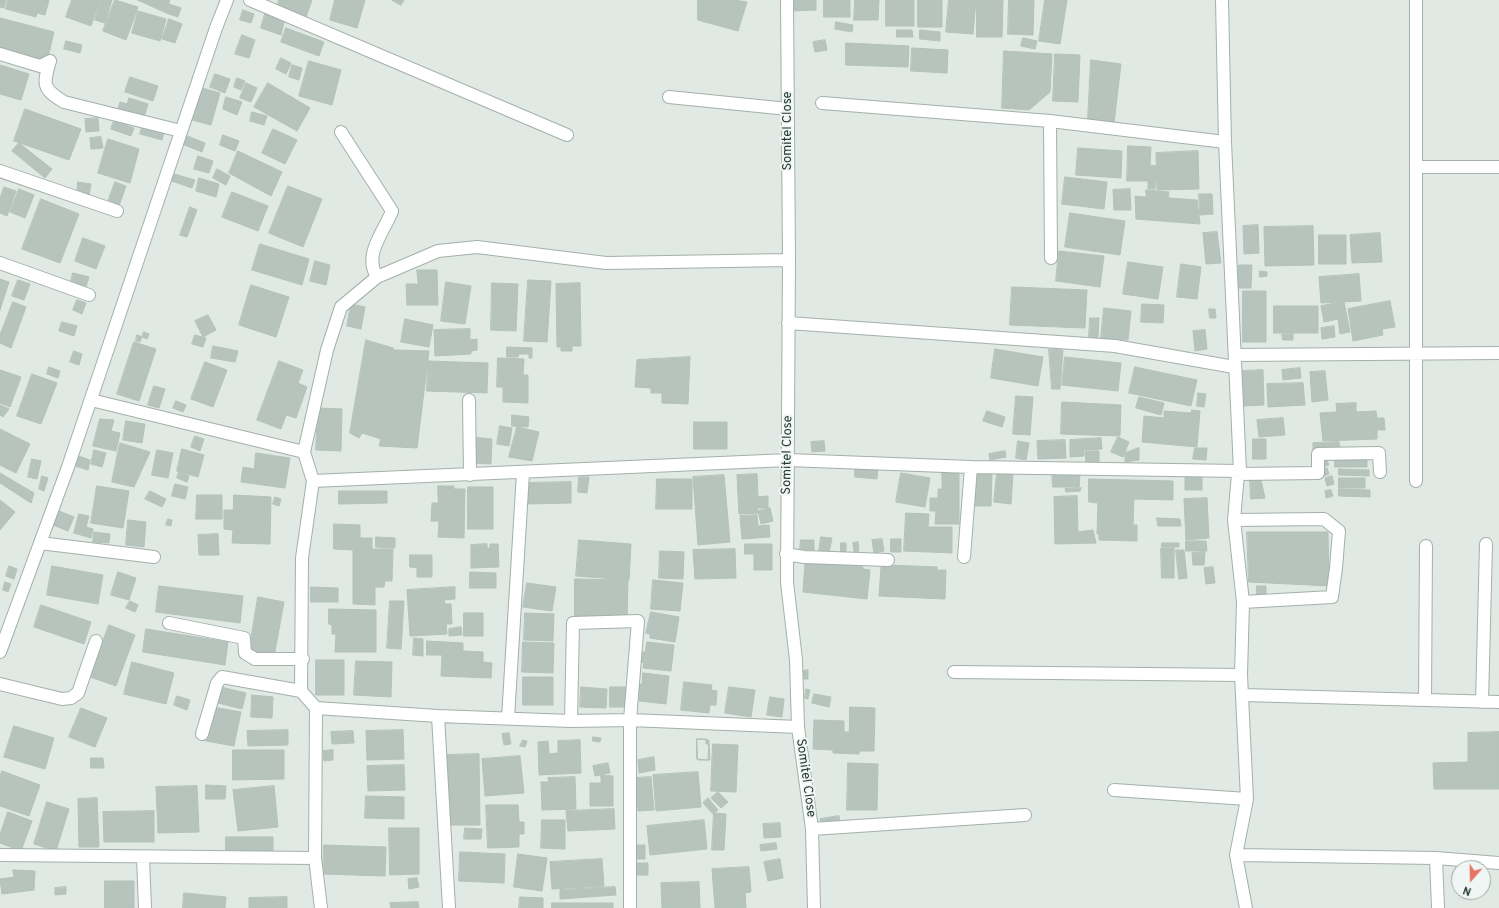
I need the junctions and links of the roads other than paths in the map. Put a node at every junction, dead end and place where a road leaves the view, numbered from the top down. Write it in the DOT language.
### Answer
graph roads {
  1 [pos="227,0"];
  2 [pos="250,0"];
  3 [pos="787,0"];
  4 [pos="1222,0"];
  5 [pos="1416,0"];
  6 [pos="0,54"];
  7 [pos="669,97"];
  8 [pos="822,103"];
  9 [pos="788,109"];
  10 [pos="1050,121"];
  11 [pos="181,131"];
  12 [pos="341,132"];
  13 [pos="567,136"];
  14 [pos="1225,142"];
  15 [pos="1416,167"];
  16 [pos="1499,167"];
  17 [pos="0,171"];
  18 [pos="117,211"];
  19 [pos="1051,258"];
  20 [pos="789,260"];
  21 [pos="0,263"];
  22 [pos="377,277"];
  23 [pos="89,294"];
  24 [pos="788,322"];
  25 [pos="1415,353"];
  26 [pos="1499,353"];
  27 [pos="1234,361"];
  28 [pos="91,400"];
  29 [pos="469,400"];
  30 [pos="304,452"];
  31 [pos="788,460"];
  32 [pos="971,467"];
  33 [pos="1239,472"];
  34 [pos="1380,472"];
  35 [pos="523,473"];
  36 [pos="470,475"];
  37 [pos="313,481"];
  38 [pos="1416,481"];
  39 [pos="1234,520"];
  40 [pos="40,543"];
  41 [pos="1486,544"];
  42 [pos="1426,546"];
  43 [pos="786,554"];
  44 [pos="154,557"];
  45 [pos="964,557"];
  46 [pos="888,560"];
  47 [pos="1243,602"];
  48 [pos="169,623"];
  49 [pos="96,640"];
  50 [pos="0,652"];
  51 [pos="302,659"];
  52 [pos="954,672"];
  53 [pos="1241,675"];
  54 [pos="0,684"];
  55 [pos="301,691"];
  56 [pos="1243,694"];
  57 [pos="1425,700"];
  58 [pos="1482,702"];
  59 [pos="1499,702"];
  60 [pos="316,708"];
  61 [pos="438,716"];
  62 [pos="508,718"];
  63 [pos="630,720"];
  64 [pos="571,722"];
  65 [pos="798,727"];
  66 [pos="202,734"];
  67 [pos="1114,790"];
  68 [pos="1247,799"];
  69 [pos="1025,815"];
  70 [pos="812,829"];
  71 [pos="0,855"];
  72 [pos="1236,855"];
  73 [pos="143,857"];
  74 [pos="316,858"];
  75 [pos="1436,858"];
  76 [pos="1499,863"];
  77 [pos="145,908"];
  78 [pos="321,908"];
  79 [pos="449,908"];
  80 [pos="630,908"];
  81 [pos="814,908"];
  82 [pos="1246,908"];
  83 [pos="1438,908"];
  1 -- 11 [label="street"];
  2 -- 13 [label="street"];
  3 -- 9 [label="street, Somitel Close"];
  4 -- 14 [label="street"];
  5 -- 15 [label="street"];
  6 -- 11 [label="street"];
  7 -- 9 [label="street"];
  8 -- 10 [label="street"];
  9 -- 20 [label="street, Somitel Close"];
  10 -- 14 [label="street"];
  10 -- 19 [label="street"];
  11 -- 28 [label="street"];
  12 -- 22 [label="street"];
  14 -- 27 [label="street"];
  15 -- 16 [label="street"];
  15 -- 25 [label="street"];
  17 -- 18 [label="street"];
  20 -- 22 [label="street"];
  20 -- 24 [label="street, Somitel Close"];
  21 -- 23 [label="street"];
  22 -- 30 [label="street"];
  24 -- 27 [label="street"];
  24 -- 31 [label="street, Somitel Close"];
  25 -- 26 [label="street"];
  25 -- 27 [label="street"];
  25 -- 38 [label="street"];
  27 -- 33 [label="street"];
  28 -- 30 [label="street"];
  28 -- 40 [label="street"];
  29 -- 36 [label="street"];
  30 -- 37 [label="street"];
  31 -- 32 [label="street"];
  31 -- 35 [label="street"];
  31 -- 43 [label="street, Somitel Close"];
  32 -- 33 [label="street"];
  32 -- 45 [label="street"];
  33 -- 34 [label="street"];
  33 -- 39 [label="street"];
  35 -- 36 [label="street"];
  35 -- 62 [label="street"];
  36 -- 37 [label="street"];
  37 -- 51 [label="street"];
  39 -- 47 [label="street"];
  39 -- 47 [label="street"];
  40 -- 44 [label="street"];
  40 -- 50 [label="street"];
  41 -- 58 [label="street"];
  42 -- 57 [label="street"];
  43 -- 46 [label="street"];
  43 -- 65 [label="street, Somitel Close"];
  47 -- 53 [label="street"];
  48 -- 51 [label="street"];
  49 -- 54 [label="street"];
  51 -- 55 [label="street"];
  52 -- 53 [label="street"];
  53 -- 56 [label="street"];
  55 -- 60 [label="street"];
  55 -- 66 [label="street"];
  56 -- 57 [label="street"];
  56 -- 68 [label="street"];
  57 -- 58 [label="street"];
  58 -- 59 [label="street"];
  60 -- 61 [label="street"];
  60 -- 74 [label="street"];
  61 -- 62 [label="street"];
  61 -- 79 [label="street"];
  62 -- 64 [label="street"];
  63 -- 64 [label="street"];
  63 -- 64 [label="street"];
  63 -- 65 [label="street"];
  63 -- 80 [label="street"];
  65 -- 70 [label="street, Somitel Close"];
  67 -- 68 [label="street"];
  68 -- 72 [label="street"];
  69 -- 70 [label="street"];
  70 -- 81 [label="street, Somitel Close"];
  71 -- 73 [label="street"];
  72 -- 75 [label="street"];
  72 -- 82 [label="street"];
  73 -- 74 [label="street"];
  73 -- 77 [label="street"];
  74 -- 78 [label="street"];
  75 -- 76 [label="street"];
  75 -- 83 [label="street"];
}
